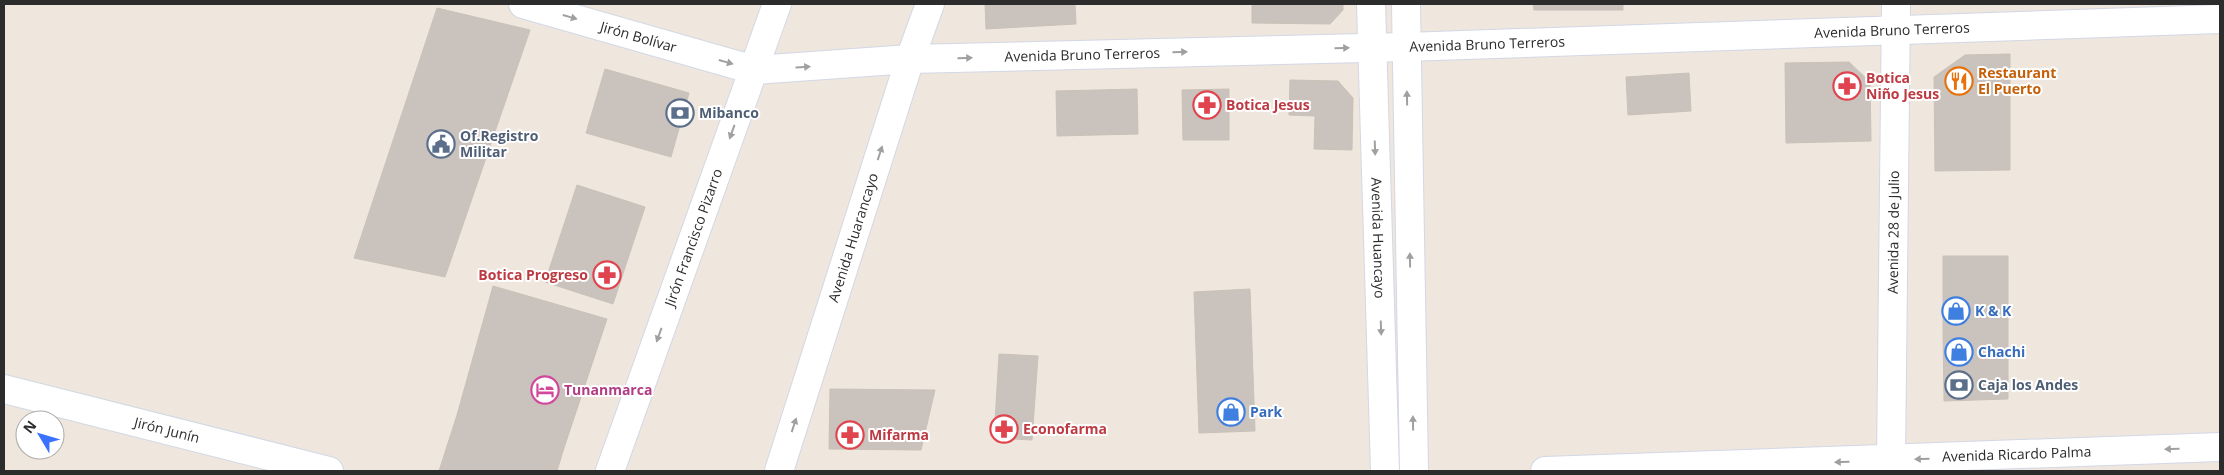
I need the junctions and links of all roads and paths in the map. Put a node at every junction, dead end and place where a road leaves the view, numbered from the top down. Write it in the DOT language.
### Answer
graph roads {
  1 [pos="523,4"];
  2 [pos="777,4"];
  3 [pos="930,4"];
  4 [pos="1371,4"];
  5 [pos="1406,4"];
  6 [pos="1896,17"];
  7 [pos="2220,19"];
  8 [pos="1372,47"];
  9 [pos="1406,47"];
  10 [pos="910,60"];
  11 [pos="754,70"];
  12 [pos="4,389"];
  13 [pos="2220,447"];
  14 [pos="1890,466"];
  15 [pos="329,471"];
  16 [pos="610,471"];
  17 [pos="779,471"];
  18 [pos="1385,471"];
  19 [pos="1414,471"];
  20 [pos="1545,471"];
  1 -- 11 [label="street, Jirón Bolívar, one-way"];
  2 -- 11 [label="street, Jirón Francisco Pizarro"];
  3 -- 10 [label="street, Avenida Huarancayo"];
  4 -- 8 [label="street, Avenida Huancayo"];
  5 -- 9 [label="street"];
  6 -- 7 [label="street, Avenida Bruno Terreros"];
  6 -- 9 [label="street, Avenida Bruno Terreros"];
  6 -- 14 [label="street, Avenida 28 de Julio"];
  8 -- 9 [label="street, Avenida Bruno Terreros"];
  10 -- 8 [label="street, Avenida Bruno Terreros, one-way"];
  8 -- 18 [label="street, Avenida Huancayo, one-way"];
  19 -- 9 [label="street, one-way"];
  11 -- 10 [label="street, Avenida Bruno Terreros, one-way"];
  17 -- 10 [label="street, Avenida Huarancayo, one-way"];
  11 -- 16 [label="street, Jirón Francisco Pizarro, one-way"];
  12 -- 15 [label="street, Jirón Junín"];
  13 -- 14 [label="street, Avenida Ricardo Palma, one-way"];
  14 -- 20 [label="street, Avenida Ricardo Palma, one-way"];
}
